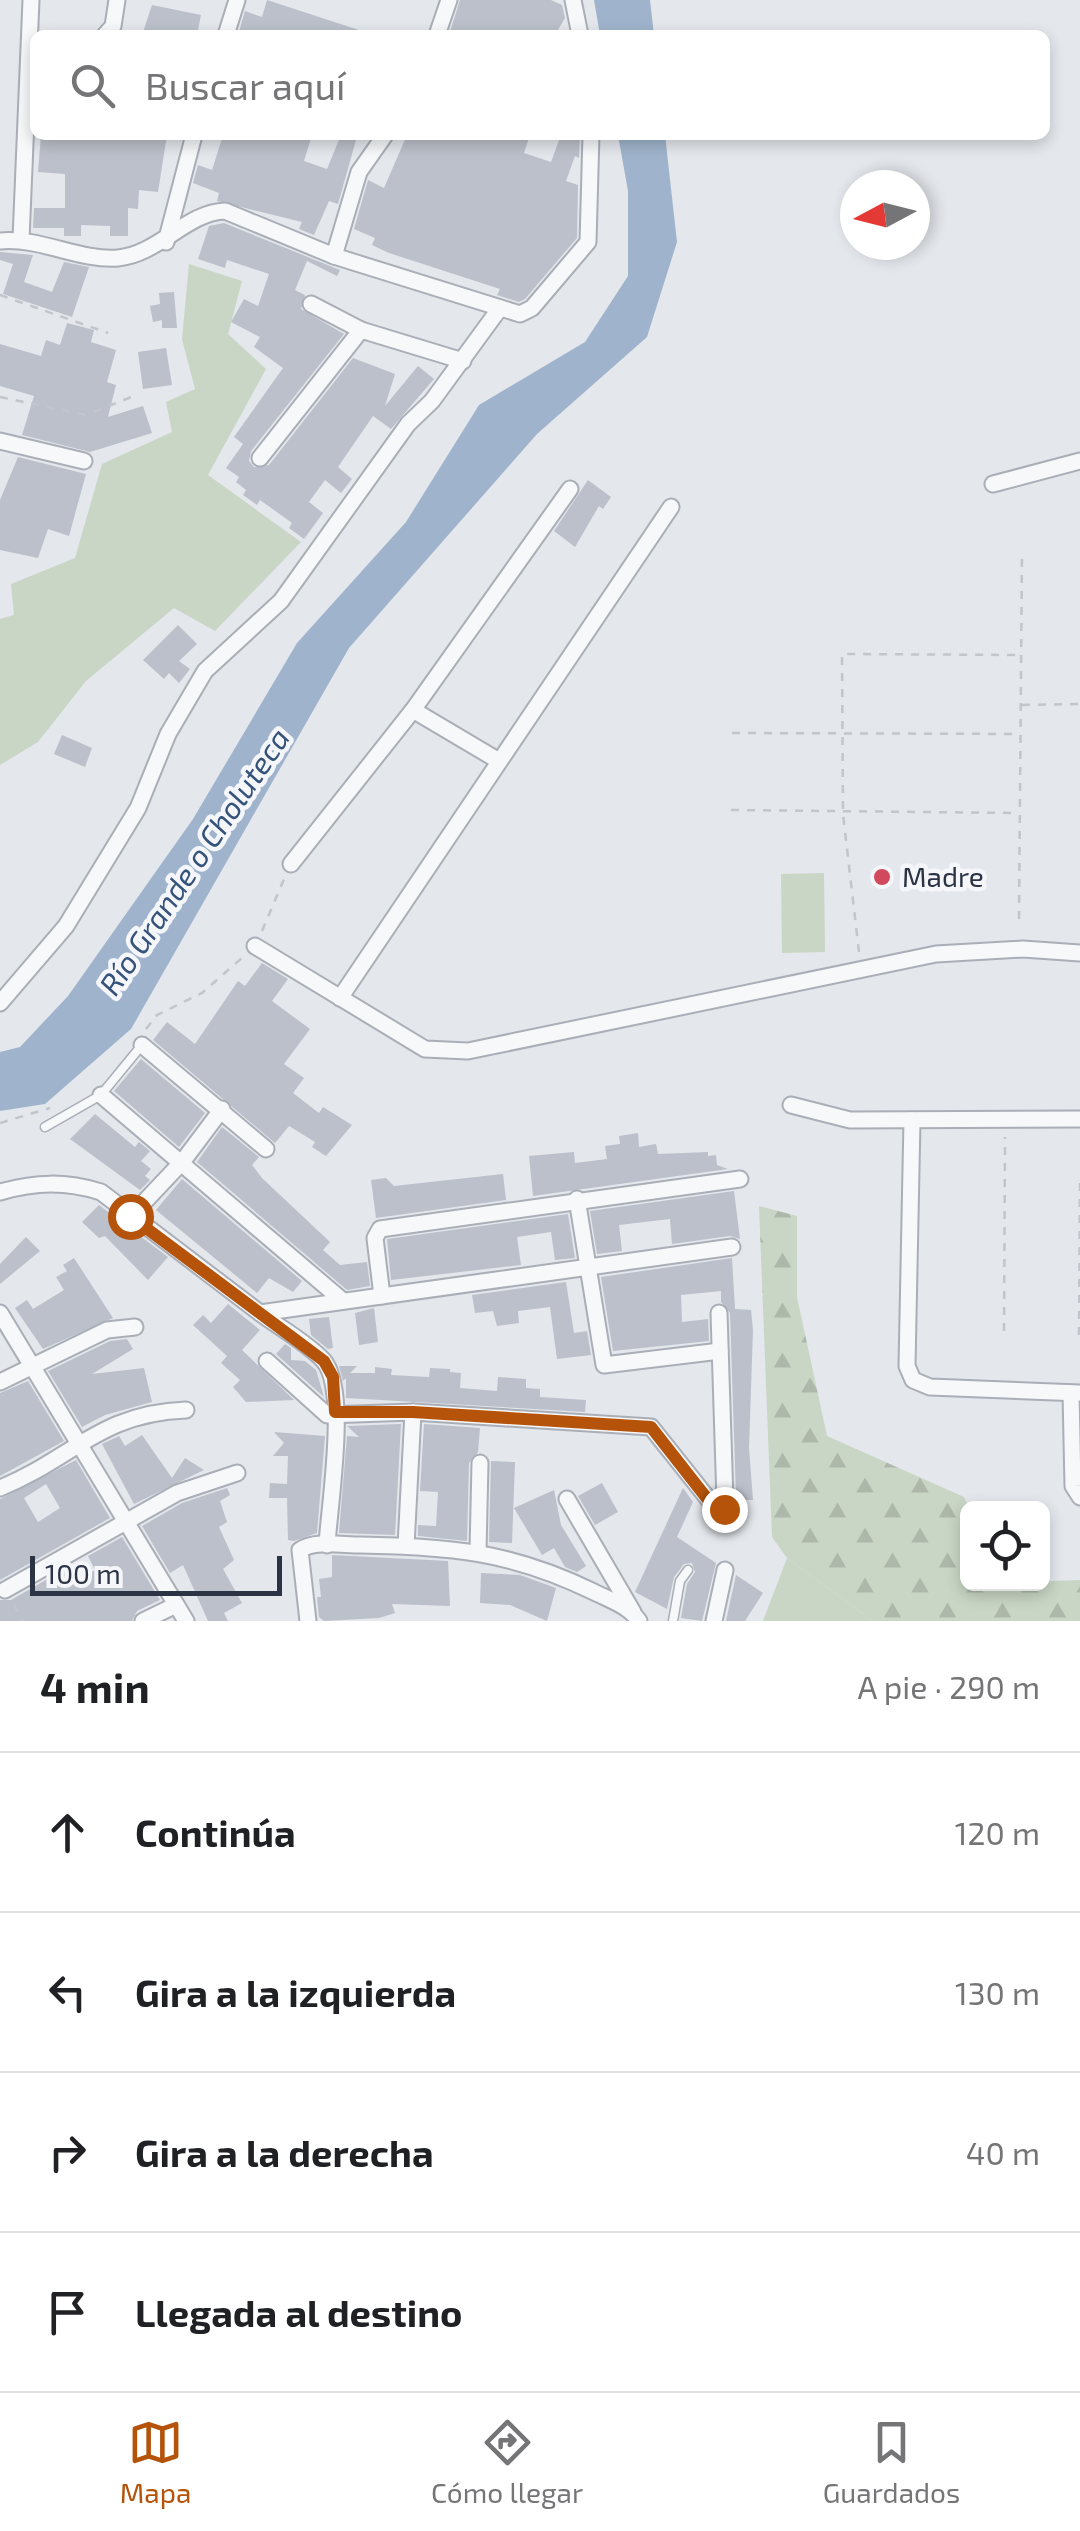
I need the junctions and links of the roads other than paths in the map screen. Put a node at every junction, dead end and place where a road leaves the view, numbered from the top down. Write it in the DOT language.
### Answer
graph roads {
  1 [pos="32,0"];
  2 [pos="117,0"];
  3 [pos="237,0"];
  4 [pos="449,0"];
  5 [pos="573,0"];
  6 [pos="32,30"];
  7 [pos="109,30"];
  8 [pos="228,30"];
  9 [pos="439,30"];
  10 [pos="579,30"];
  11 [pos="30,81"];
  12 [pos="193,140"];
  13 [pos="381,140"];
  14 [pos="591,140"];
  15 [pos="22,239"];
  16 [pos="0,242"];
  17 [pos="166,242"];
  18 [pos="334,256"];
  19 [pos="311,304"];
  20 [pos="500,308"];
  21 [pos="361,330"];
  22 [pos="463,361"];
  23 [pos="0,441"];
  24 [pos="260,458"];
  25 [pos="84,461"];
  26 [pos="1080,462"];
  27 [pos="993,484"];
  28 [pos="570,489"];
  29 [pos="671,507"];
  30 [pos="413,710"];
  31 [pos="499,761"];
  32 [pos="291,864"];
  33 [pos="256,946"];
  34 [pos="1080,953"];
  35 [pos="340,998"];
  36 [pos="0,1004"];
  37 [pos="144,1037"];
  38 [pos="101,1096"];
  39 [pos="790,1105"];
  40 [pos="222,1109"];
  41 [pos="1080,1119"];
  42 [pos="912,1120"];
  43 [pos="45,1128"];
  44 [pos="266,1149"];
  45 [pos="183,1161"];
  46 [pos="740,1179"];
  47 [pos="0,1192"];
  48 [pos="578,1199"];
  49 [pos="130,1216"];
  50 [pos="732,1248"];
  51 [pos="590,1266"];
  52 [pos="382,1296"];
  53 [pos="344,1301"];
  54 [pos="0,1313"];
  55 [pos="260,1313"];
  56 [pos="719,1313"];
  57 [pos="135,1327"];
  58 [pos="720,1351"];
  59 [pos="267,1360"];
  60 [pos="32,1367"];
  61 [pos="0,1382"];
  62 [pos="1076,1393"];
  63 [pos="186,1410"];
  64 [pos="335,1412"];
  65 [pos="413,1412"];
  66 [pos="78,1443"];
  67 [pos="480,1462"];
  68 [pos="236,1473"];
  69 [pos="0,1488"];
  70 [pos="1080,1497"];
  71 [pos="567,1499"];
  72 [pos="126,1523"];
  73 [pos="327,1545"];
  74 [pos="406,1546"];
  75 [pos="478,1552"];
  76 [pos="688,1570"];
  77 [pos="725,1570"];
  78 [pos="5,1590"];
  79 [pos="176,1605"];
  80 [pos="636,1616"];
  81 [pos="143,1621"];
  82 [pos="186,1621"];
  83 [pos="308,1621"];
  84 [pos="673,1621"];
  85 [pos="714,1621"];
  1 -- 6 [label="street"];
  2 -- 7 [label="street"];
  3 -- 8 [label="street"];
  4 -- 9 [label="street"];
  5 -- 10 [label="street"];
  11 -- 15 [label="street"];
  12 -- 17 [label="street"];
  13 -- 18 [label="street"];
  14 -- 20 [label="street"];
  15 -- 16 [label="street"];
  15 -- 17 [label="street"];
  17 -- 18 [label="street"];
  18 -- 20 [label="street"];
  19 -- 21 [label="street"];
  20 -- 22 [label="street"];
  21 -- 22 [label="street"];
  21 -- 24 [label="street"];
  22 -- 36 [label="street"];
  23 -- 25 [label="street"];
  26 -- 27 [label="street"];
  28 -- 30 [label="street"];
  29 -- 31 [label="street"];
  30 -- 31 [label="street"];
  30 -- 32 [label="street"];
  31 -- 35 [label="street"];
  33 -- 35 [label="street"];
  34 -- 35 [label="street"];
  37 -- 38 [label="lane"];
  37 -- 40 [label="street"];
  38 -- 43 [label="lane"];
  38 -- 45 [label="street"];
  39 -- 42 [label="street"];
  40 -- 44 [label="street"];
  40 -- 45 [label="street"];
  41 -- 42 [label="street"];
  42 -- 62 [label="street"];
  45 -- 49 [label="street"];
  45 -- 53 [label="street"];
  46 -- 48 [label="street"];
  47 -- 49 [label="street"];
  48 -- 51 [label="street"];
  48 -- 52 [label="street"];
  49 -- 55 [label="street"];
  50 -- 51 [label="street"];
  51 -- 52 [label="street"];
  51 -- 58 [label="street"];
  52 -- 53 [label="street"];
  53 -- 55 [label="street"];
  54 -- 60 [label="street"];
  55 -- 64 [label="street"];
  56 -- 58 [label="street"];
  57 -- 60 [label="street"];
  58 -- 65 [label="street"];
  59 -- 64 [label="street"];
  60 -- 61 [label="street"];
  60 -- 66 [label="street"];
  62 -- 70 [label="street"];
  63 -- 66 [label="street"];
  64 -- 65 [label="street"];
  64 -- 73 [label="street"];
  65 -- 74 [label="street"];
  66 -- 69 [label="street"];
  66 -- 72 [label="street"];
  67 -- 75 [label="street"];
  68 -- 72 [label="street"];
  71 -- 80 [label="street"];
  72 -- 78 [label="street"];
  72 -- 79 [label="street"];
  73 -- 74 [label="street"];
  73 -- 83 [label="street"];
  74 -- 75 [label="street"];
  75 -- 80 [label="street"];
  76 -- 84 [label="lane"];
  77 -- 85 [label="street"];
  79 -- 81 [label="street"];
  79 -- 82 [label="street"];
}
